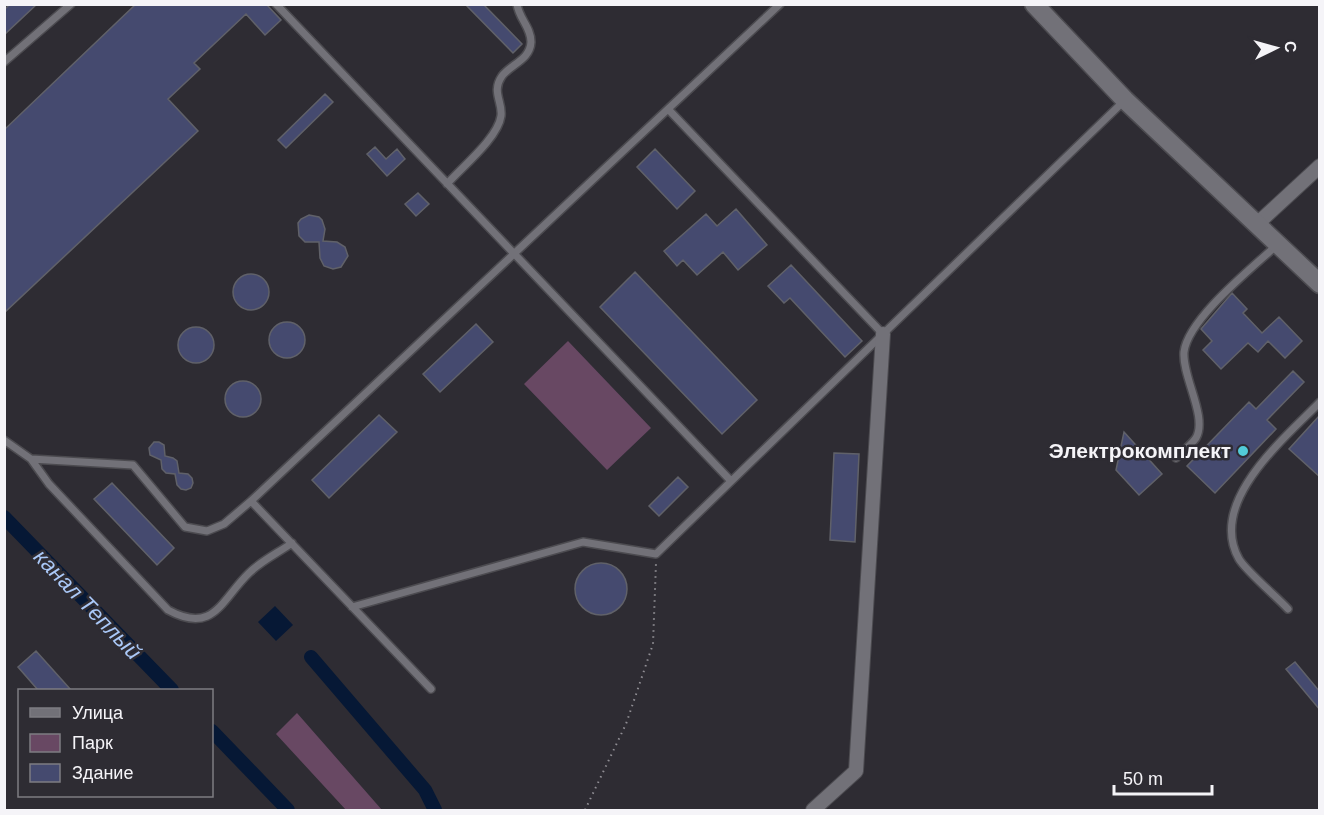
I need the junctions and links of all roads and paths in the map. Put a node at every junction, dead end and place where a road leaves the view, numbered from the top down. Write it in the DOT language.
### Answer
graph roads {
  1 [pos="71,4"];
  2 [pos="276,4"];
  3 [pos="517,4"];
  4 [pos="780,4"];
  5 [pos="1034,4"];
  6 [pos="4,62"];
  7 [pos="1125,100"];
  8 [pos="668,109"];
  9 [pos="1320,166"];
  10 [pos="447,184"];
  11 [pos="1257,224"];
  12 [pos="1277,245"];
  13 [pos="514,253"];
  14 [pos="1320,284"];
  15 [pos="883,334"];
  16 [pos="1320,402"];
  17 [pos="4,440"];
  18 [pos="1176,458"];
  19 [pos="31,459"];
  20 [pos="731,481"];
  21 [pos="251,501"];
  22 [pos="292,543"];
  23 [pos="656,554"];
  24 [pos="352,606"];
  25 [pos="1288,609"];
  26 [pos="431,689"];
  27 [pos="585,810"];
  28 [pos="813,810"];
  1 -- 6 [label="lane"];
  2 -- 10 [label="lane"];
  3 -- 10 [label="lane"];
  4 -- 8 [label="lane"];
  5 -- 7 [label="main road"];
  7 -- 11 [label="main road"];
  7 -- 15 [label="lane"];
  8 -- 13 [label="lane"];
  8 -- 15 [label="lane"];
  9 -- 11 [label="street"];
  10 -- 13 [label="lane"];
  11 -- 12 [label="main road"];
  12 -- 14 [label="main road"];
  12 -- 18 [label="lane"];
  13 -- 20 [label="lane"];
  13 -- 21 [label="lane"];
  15 -- 20 [label="lane"];
  15 -- 28 [label="street"];
  16 -- 25 [label="lane"];
  17 -- 19 [label="lane"];
  19 -- 21 [label="lane"];
  19 -- 22 [label="lane"];
  20 -- 23 [label="lane"];
  21 -- 22 [label="lane"];
  22 -- 24 [label="lane"];
  23 -- 24 [label="lane"];
  23 -- 27 [label="path"];
  24 -- 26 [label="lane"];
}
